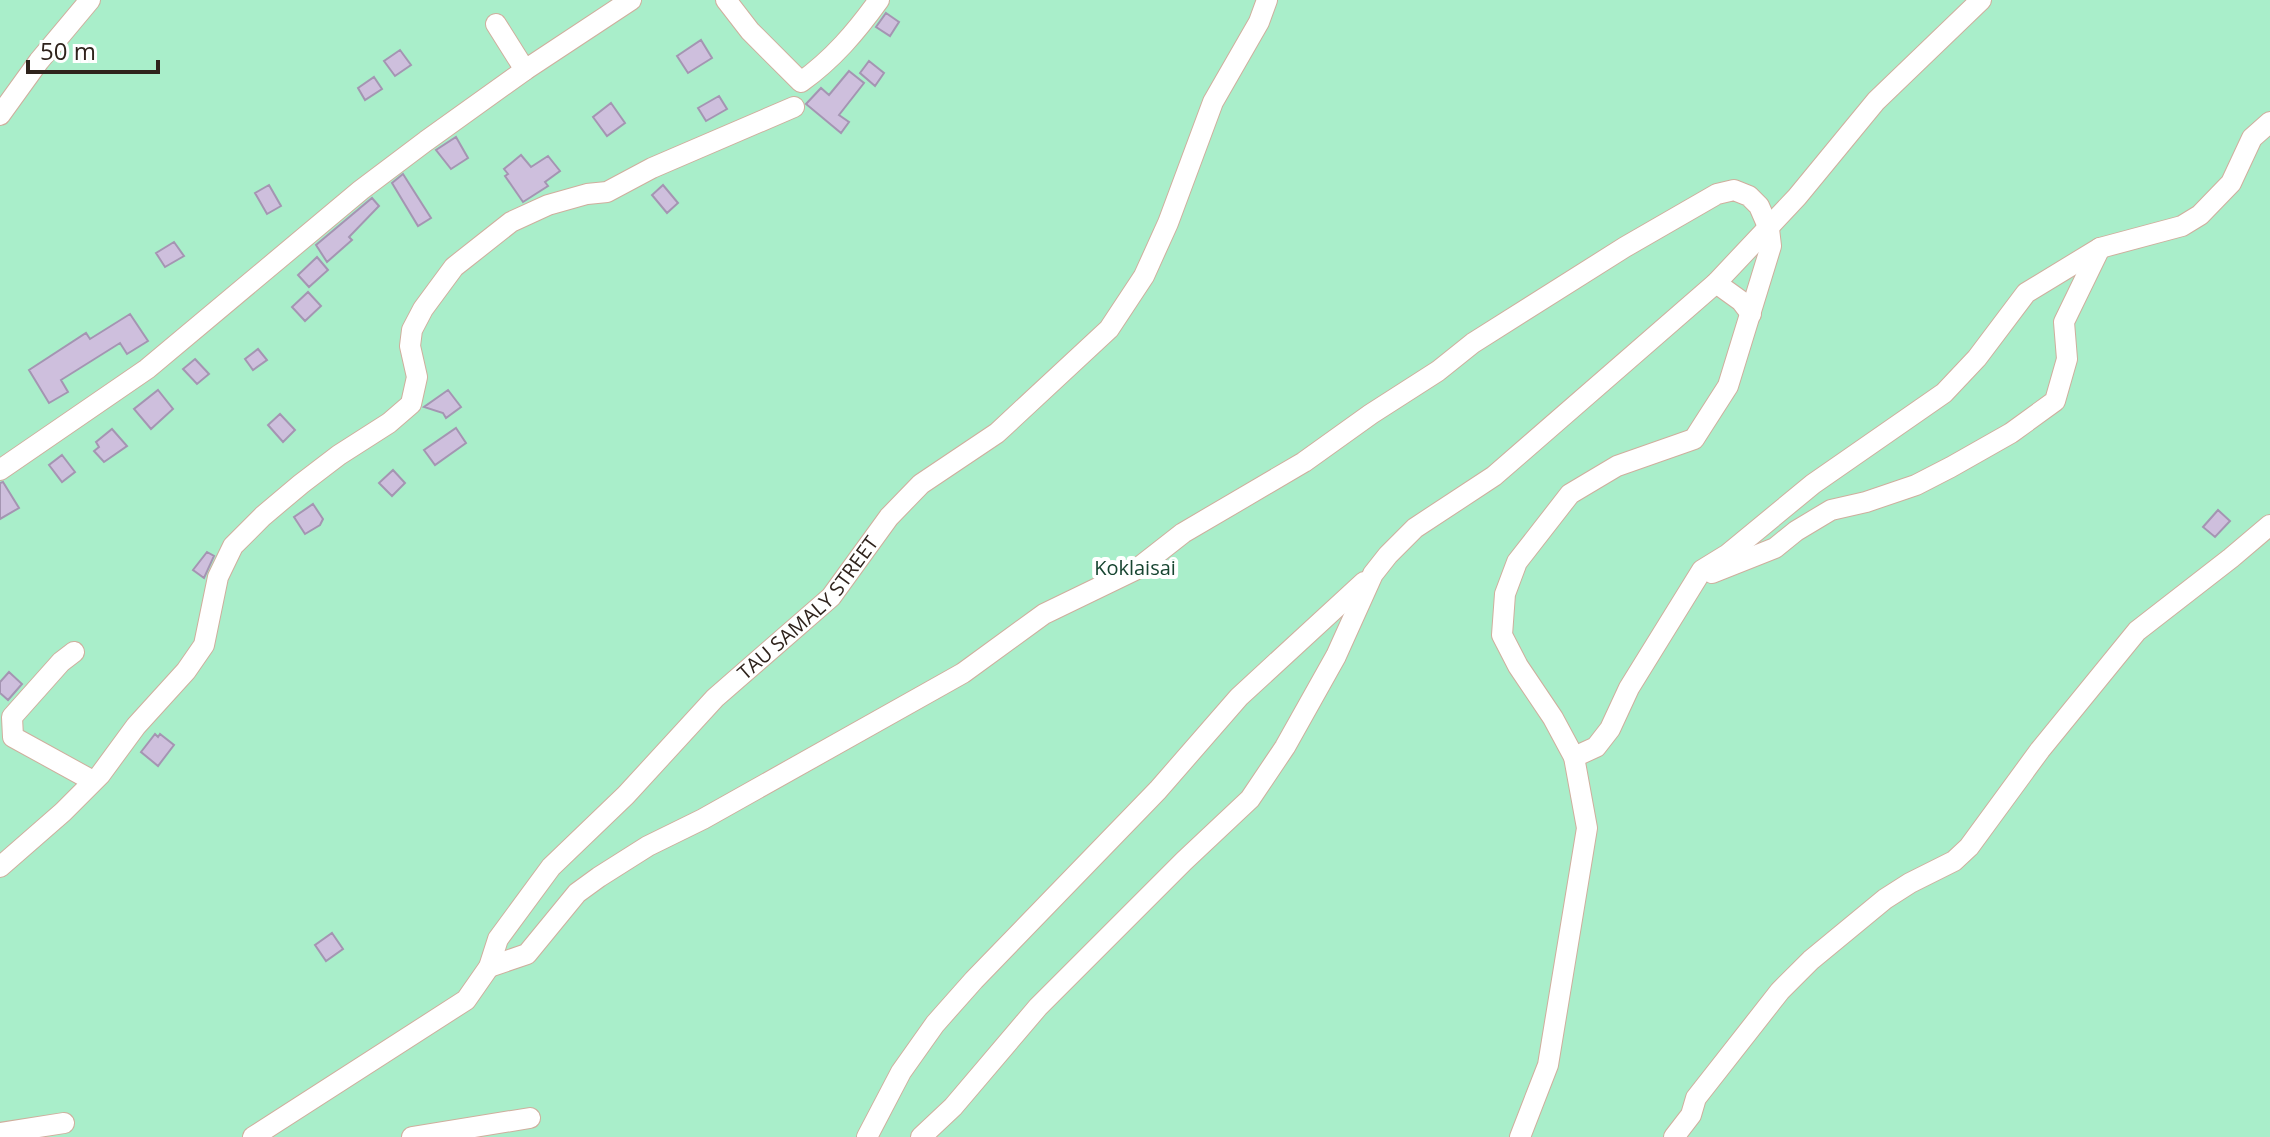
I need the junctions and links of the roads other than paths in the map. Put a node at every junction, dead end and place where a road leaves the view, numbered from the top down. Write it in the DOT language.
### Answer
graph roads {
  1 [pos="90,0"];
  2 [pos="631,0"];
  3 [pos="726,0"];
  4 [pos="879,0"];
  5 [pos="1267,0"];
  6 [pos="1981,0"];
  7 [pos="496,24"];
  8 [pos="525,70"];
  9 [pos="794,107"];
  10 [pos="0,115"];
  11 [pos="2270,122"];
  12 [pos="1769,229"];
  13 [pos="2100,248"];
  14 [pos="1716,283"];
  15 [pos="1751,314"];
  16 [pos="0,470"];
  17 [pos="2270,525"];
  18 [pos="1373,574"];
  19 [pos="1697,579"];
  20 [pos="74,652"];
  21 [pos="1574,757"];
  22 [pos="93,781"];
  23 [pos="0,867"];
  24 [pos="489,967"];
  25 [pos="530,1118"];
  26 [pos="64,1123"];
  27 [pos="10,1133"];
  28 [pos="928,1135"];
  29 [pos="253,1137"];
  30 [pos="412,1137"];
  31 [pos="867,1137"];
  32 [pos="1520,1137"];
  33 [pos="1674,1137"];
  1 -- 10 [label="street"];
  2 -- 8 [label="street"];
  3 -- 4 [label="street"];
  5 -- 24 [label="street, TAU SAMALY STREET"];
  6 -- 12 [label="street"];
  7 -- 8 [label="street"];
  8 -- 16 [label="street"];
  9 -- 22 [label="street"];
  11 -- 13 [label="street"];
  12 -- 14 [label="street"];
  12 -- 15 [label="street"];
  12 -- 24 [label="street"];
  13 -- 19 [label="street"];
  13 -- 19 [label="street"];
  14 -- 15 [label="street"];
  14 -- 18 [label="street"];
  15 -- 21 [label="street"];
  17 -- 33 [label="street"];
  18 -- 28 [label="street"];
  18 -- 31 [label="street"];
  19 -- 21 [label="street"];
  20 -- 22 [label="street"];
  21 -- 32 [label="street"];
  22 -- 23 [label="street"];
  24 -- 29 [label="street, TAU SAMALY STREET"];
  25 -- 30 [label="street"];
  26 -- 27 [label="street"];
}
